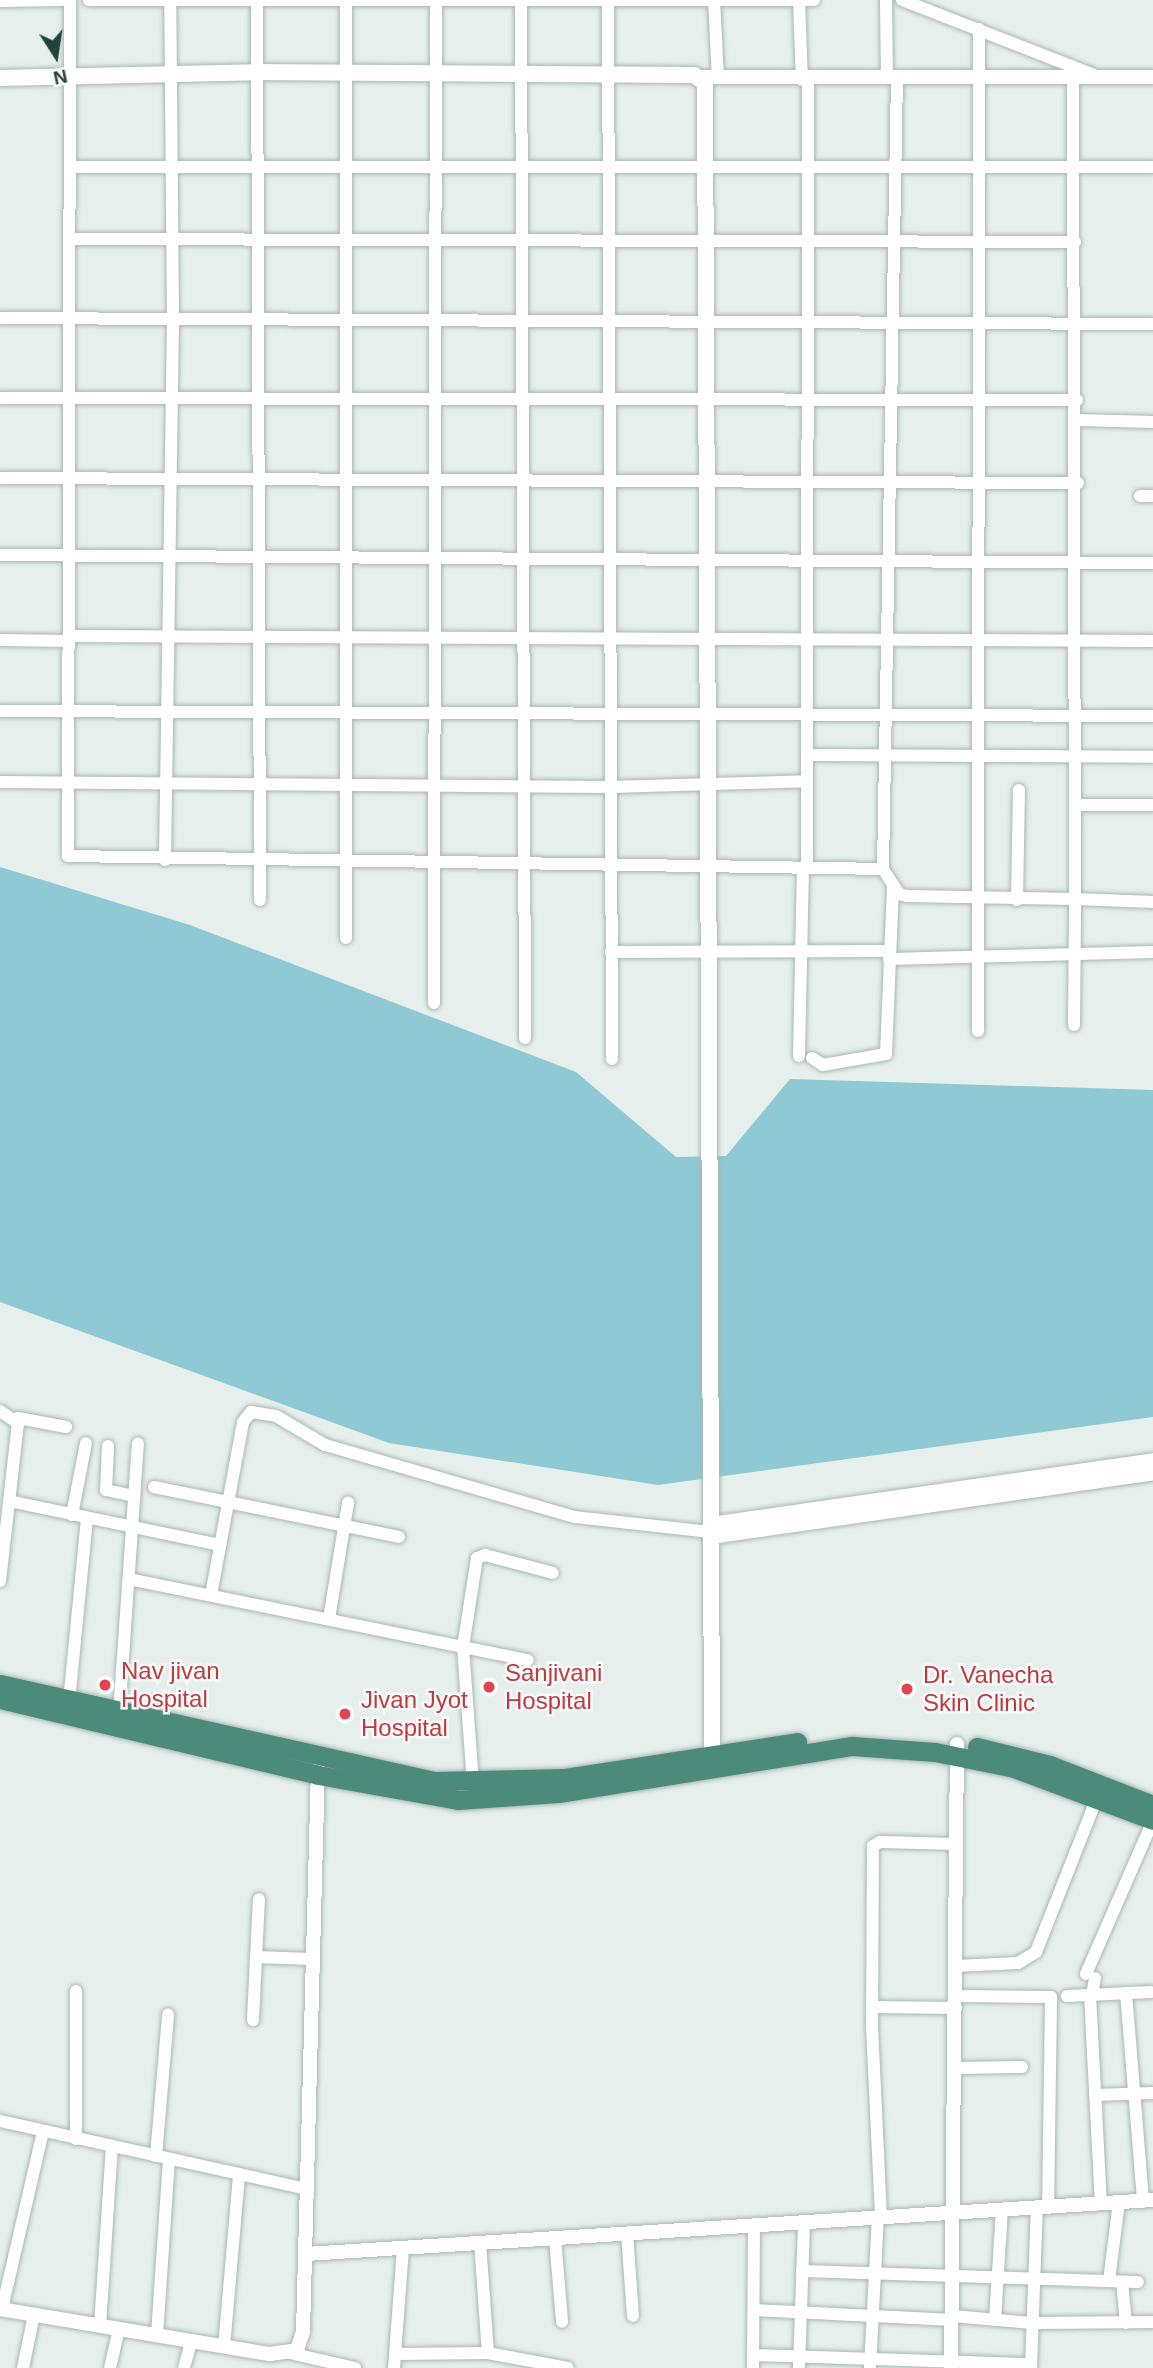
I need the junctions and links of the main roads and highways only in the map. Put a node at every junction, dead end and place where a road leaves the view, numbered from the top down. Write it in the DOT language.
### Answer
graph roads {
  1 [pos="0,78"];
  2 [pos="0,1684"];
  3 [pos="0,1699"];
  4 [pos="957,1750"];
  5 [pos="712,1762"];
  6 [pos="318,1767"];
  7 [pos="1153,1805"];
  8 [pos="1153,1820"];
  1 -- 5 [label="main road"];
  2 -- 6 [label="highway"];
  3 -- 6 [label="highway"];
  4 -- 5 [label="highway"];
  4 -- 7 [label="highway"];
  4 -- 8 [label="highway"];
  5 -- 6 [label="highway"];
  5 -- 6 [label="highway"];
}
